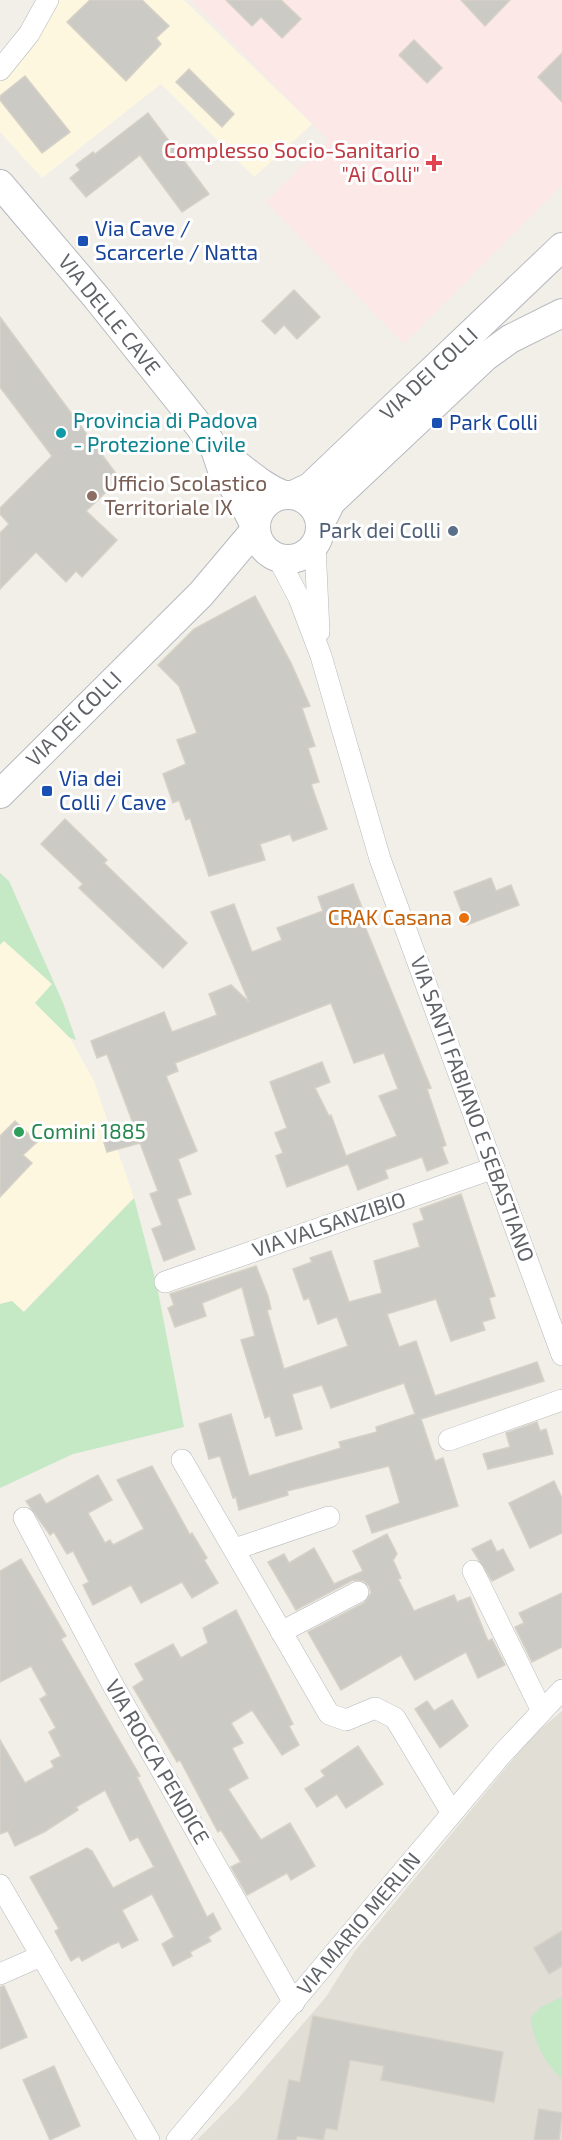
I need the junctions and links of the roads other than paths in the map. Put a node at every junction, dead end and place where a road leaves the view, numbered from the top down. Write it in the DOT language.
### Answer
graph roads {
  1 [pos="48,0"];
  2 [pos="0,70"];
  3 [pos="0,184"];
  4 [pos="562,247"];
  5 [pos="562,313"];
  6 [pos="215,449"];
  7 [pos="288,495"];
  8 [pos="255,528"];
  9 [pos="318,534"];
  10 [pos="276,557"];
  11 [pos="201,594"];
  12 [pos="321,656"];
  13 [pos="0,794"];
  14 [pos="494,1168"];
  15 [pos="165,1282"];
  16 [pos="562,1354"];
  17 [pos="562,1400"];
  18 [pos="449,1440"];
  19 [pos="182,1460"];
  20 [pos="329,1517"];
  21 [pos="24,1518"];
  22 [pos="235,1549"];
  23 [pos="473,1571"];
  24 [pos="358,1592"];
  25 [pos="281,1632"];
  26 [pos="562,1690"];
  27 [pos="541,1709"];
  28 [pos="452,1813"];
  29 [pos="0,1885"];
  30 [pos="41,1956"];
  31 [pos="0,1974"];
  32 [pos="294,2003"];
  33 [pos="149,2140"];
  34 [pos="177,2140"];
  1 -- 2 [label="street"];
  3 -- 6 [label="main road, VIA DELLE CAVE"];
  4 -- 7 [label="main road, VIA DEI COLLI"];
  5 -- 9 [label="main road, VIA DEI COLLI"];
  6 -- 7 [label="main road, VIA DELLE CAVE"];
  6 -- 8 [label="main road, VIA DELLE CAVE"];
  7 -- 8 [label="main road, VIA DEI COLLI"];
  7 -- 9 [label="main road"];
  8 -- 10 [label="main road"];
  8 -- 11 [label="main road, VIA DEI COLLI"];
  9 -- 10 [label="main road, VIA DEI COLLI"];
  9 -- 12 [label="street, VIA SANTI FABIANO E SEBASTIANO"];
  10 -- 11 [label="main road, VIA DEI COLLI"];
  10 -- 12 [label="street, VIA SANTI FABIANO E SEBASTIANO"];
  11 -- 13 [label="main road, VIA DEI COLLI"];
  12 -- 14 [label="street, VIA SANTI FABIANO E SEBASTIANO"];
  14 -- 15 [label="street, VIA VALSANZIBIO"];
  14 -- 16 [label="street, VIA SANTI FABIANO E SEBASTIANO"];
  17 -- 18 [label="street"];
  19 -- 22 [label="street"];
  20 -- 22 [label="street"];
  21 -- 32 [label="street, VIA ROCCA PENDICE"];
  22 -- 25 [label="street"];
  23 -- 27 [label="street"];
  24 -- 25 [label="street"];
  25 -- 28 [label="street"];
  26 -- 27 [label="street, VIA MARIO MERLIN"];
  27 -- 28 [label="street, VIA MARIO MERLIN"];
  28 -- 32 [label="street, VIA MARIO MERLIN"];
  29 -- 30 [label="street"];
  30 -- 31 [label="street"];
  30 -- 33 [label="street"];
  32 -- 34 [label="street, VIA MARIO MERLIN"];
}
